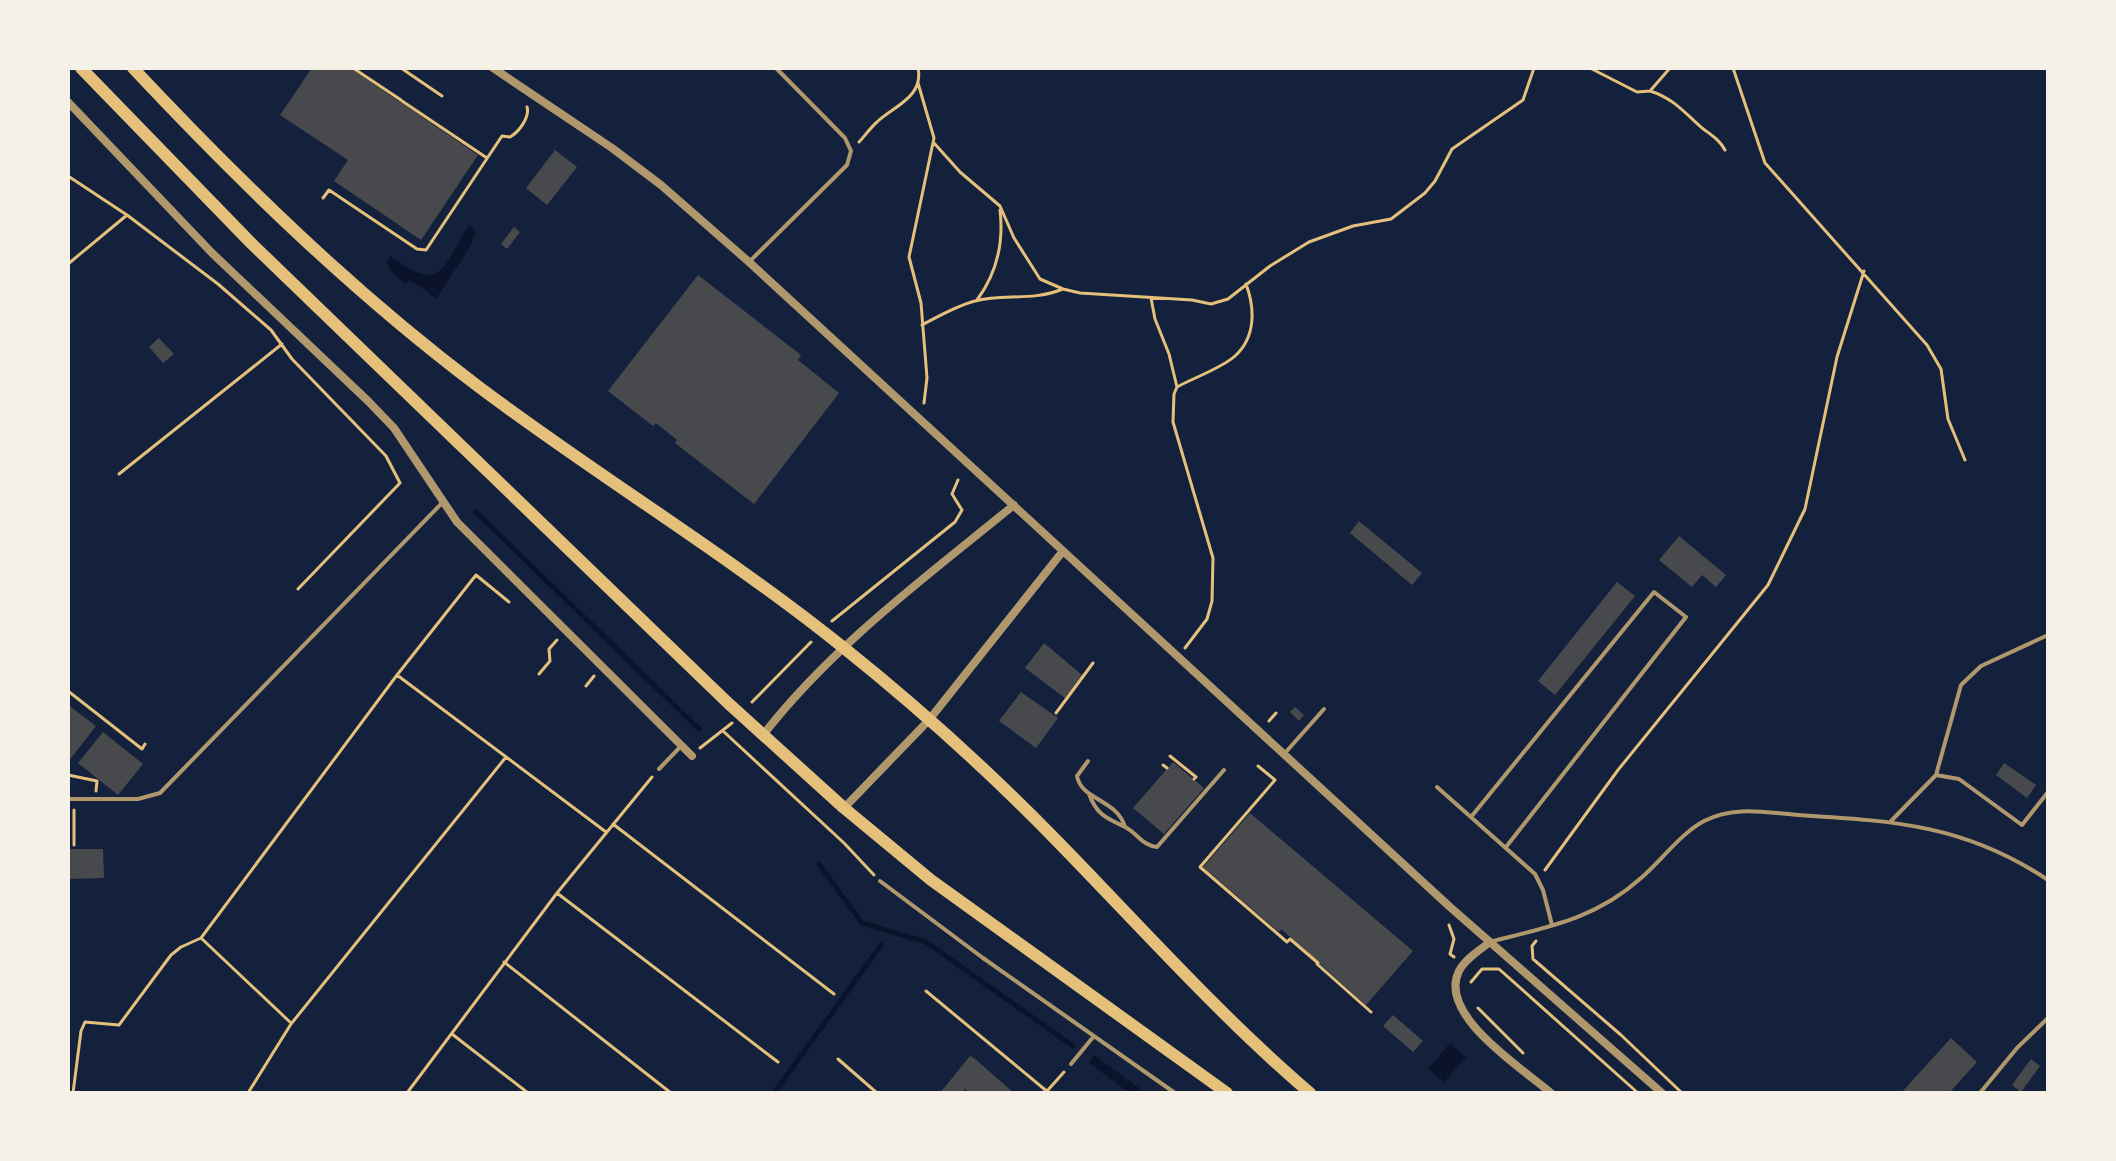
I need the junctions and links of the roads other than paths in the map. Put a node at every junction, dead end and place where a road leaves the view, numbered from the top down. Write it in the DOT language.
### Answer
graph roads {
  1 [pos="81,68"];
  2 [pos="133,68"];
  3 [pos="493,68"];
  4 [pos="776,68"];
  5 [pos="68,102"];
  6 [pos="749,262"];
  7 [pos="442,503"];
  8 [pos="1014,505"];
  9 [pos="1063,551"];
  10 [pos="2048,635"];
  11 [pos="843,647"];
  12 [pos="1324,709"];
  13 [pos="929,720"];
  14 [pos="763,735"];
  15 [pos="682,745"];
  16 [pos="1284,755"];
  17 [pos="692,756"];
  18 [pos="1088,761"];
  19 [pos="659,769"];
  20 [pos="1224,770"];
  21 [pos="1936,775"];
  22 [pos="1437,787"];
  23 [pos="2048,792"];
  24 [pos="1089,794"];
  25 [pos="71,799"];
  26 [pos="844,808"];
  27 [pos="1471,817"];
  28 [pos="1891,821"];
  29 [pos="1125,827"];
  30 [pos="1506,847"];
  31 [pos="2048,880"];
  32 [pos="880,881"];
  33 [pos="1552,925"];
  34 [pos="1490,942"];
  35 [pos="2048,1018"];
  36 [pos="1094,1036"];
  37 [pos="1071,1064"];
  38 [pos="1175,1093"];
  39 [pos="1227,1093"];
  40 [pos="1310,1093"];
  41 [pos="1551,1093"];
  42 [pos="1662,1093"];
  43 [pos="1980,1093"];
  1 -- 14 [label="main road"];
  2 -- 11 [label="main road"];
  3 -- 6 [label="street"];
  4 -- 6 [label="lane"];
  5 -- 7 [label="street"];
  6 -- 8 [label="street"];
  7 -- 15 [label="street"];
  7 -- 25 [label="lane"];
  8 -- 9 [label="street"];
  8 -- 11 [label="street"];
  9 -- 13 [label="street"];
  9 -- 16 [label="street"];
  10 -- 21 [label="lane"];
  11 -- 13 [label="main road"];
  11 -- 14 [label="street"];
  12 -- 16 [label="lane"];
  13 -- 26 [label="street"];
  13 -- 40 [label="main road"];
  14 -- 26 [label="main road"];
  15 -- 17 [label="street"];
  15 -- 19 [label="lane"];
  16 -- 34 [label="street"];
  18 -- 24 [label="lane"];
  20 -- 29 [label="lane"];
  21 -- 23 [label="lane"];
  21 -- 28 [label="lane"];
  22 -- 27 [label="lane"];
  24 -- 29 [label="lane"];
  24 -- 29 [label="lane"];
  26 -- 39 [label="main road"];
  27 -- 30 [label="lane"];
  27 -- 30 [label="lane"];
  28 -- 31 [label="lane"];
  28 -- 33 [label="lane"];
  30 -- 33 [label="lane"];
  32 -- 36 [label="lane"];
  33 -- 34 [label="lane"];
  34 -- 41 [label="street"];
  34 -- 42 [label="street"];
  35 -- 43 [label="lane"];
  36 -- 37 [label="lane"];
  36 -- 38 [label="lane"];
}
